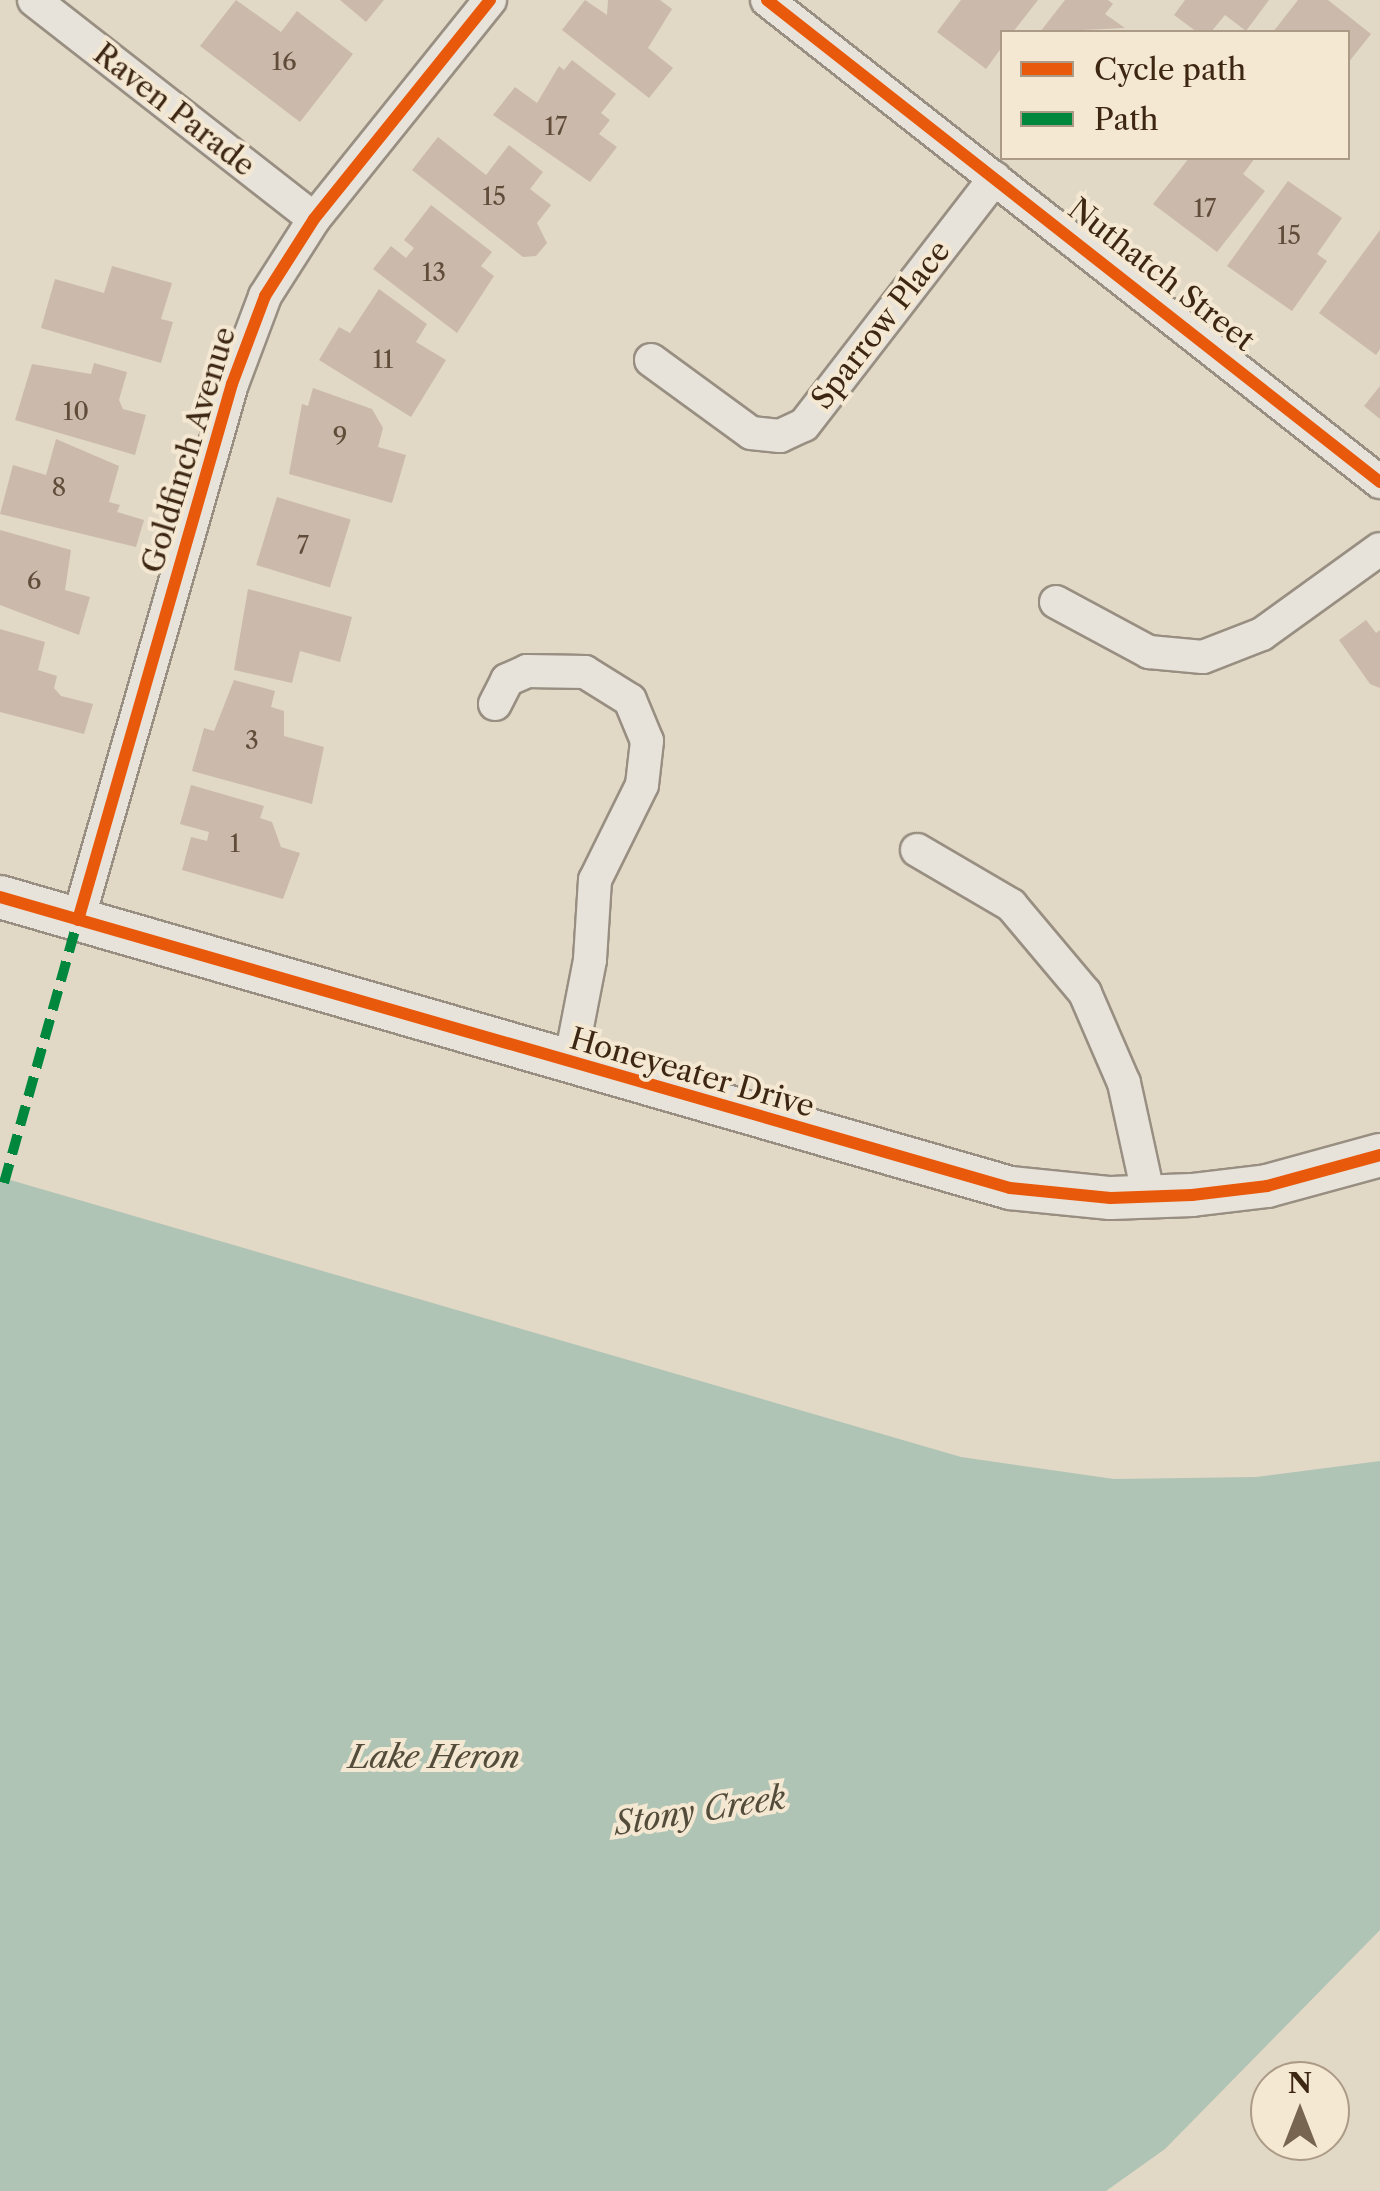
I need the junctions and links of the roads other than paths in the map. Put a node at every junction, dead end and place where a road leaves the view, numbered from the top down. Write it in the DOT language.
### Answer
graph roads {
  1 [pos="34,0"];
  2 [pos="490,0"];
  3 [pos="767,0"];
  4 [pos="995,178"];
  5 [pos="314,220"];
  6 [pos="651,360"];
  7 [pos="1380,482"];
  8 [pos="1380,549"];
  9 [pos="1056,602"];
  10 [pos="496,704"];
  11 [pos="917,850"];
  12 [pos="0,897"];
  13 [pos="78,920"];
  14 [pos="570,1063"];
  15 [pos="1380,1155"];
  16 [pos="1149,1198"];
  1 -- 5 [label="street, Raven Parade"];
  2 -- 5 [label="street, Goldfinch Avenue"];
  3 -- 4 [label="street, Nuthatch Street"];
  4 -- 6 [label="street, Sparrow Place"];
  4 -- 7 [label="street, Nuthatch Street"];
  5 -- 13 [label="street, Goldfinch Avenue"];
  8 -- 9 [label="street"];
  10 -- 14 [label="street"];
  11 -- 16 [label="street"];
  12 -- 13 [label="street, Honeyeater Drive"];
  13 -- 14 [label="street, Honeyeater Drive"];
  14 -- 16 [label="street, Honeyeater Drive"];
  15 -- 16 [label="street, Honeyeater Drive"];
}
